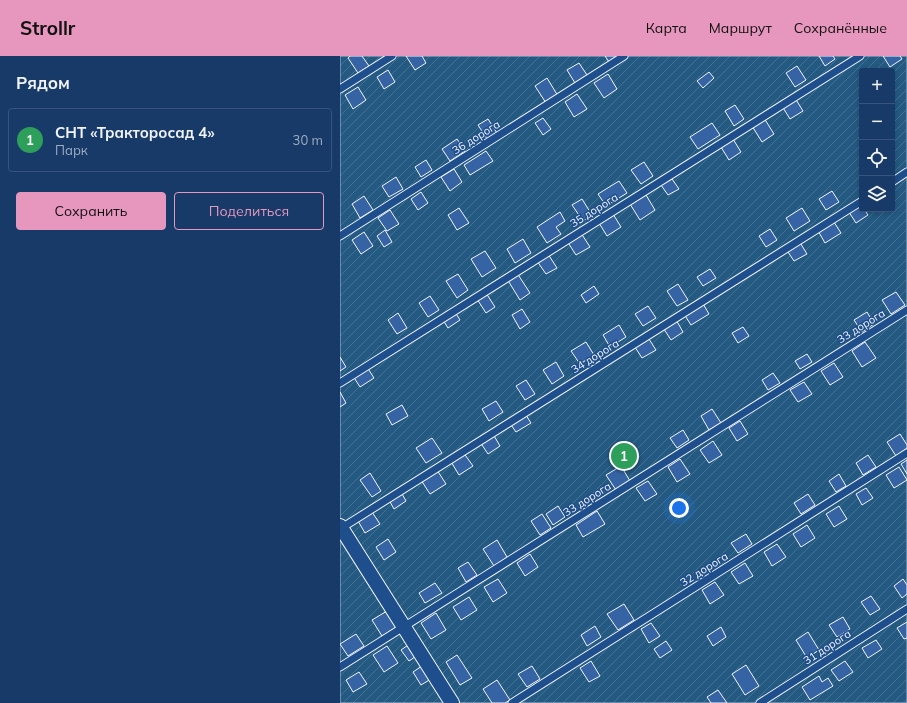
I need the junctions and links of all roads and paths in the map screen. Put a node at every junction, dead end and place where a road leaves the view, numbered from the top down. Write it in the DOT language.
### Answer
graph roads {
  1 [pos="392,56"];
  2 [pos="624,56"];
  3 [pos="860,56"];
  4 [pos="340,89"];
  5 [pos="907,172"];
  6 [pos="895,180"];
  7 [pos="859,202"];
  8 [pos="340,236"];
  9 [pos="907,310"];
  10 [pos="340,383"];
  11 [pos="907,453"];
  12 [pos="340,528"];
  13 [pos="907,609"];
  14 [pos="404,627"];
  15 [pos="340,667"];
  16 [pos="452,703"];
  17 [pos="512,703"];
  18 [pos="760,703"];
  1 -- 4 [label="lane"];
  2 -- 8 [label="lane, 36 дорога"];
  3 -- 10 [label="lane, 35 дорога"];
  5 -- 6 [label="lane"];
  7 -- 12 [label="lane, 34 дорога"];
  9 -- 14 [label="lane, 33 дорога"];
  11 -- 17 [label="lane, 32 дорога"];
  12 -- 14 [label="street"];
  13 -- 18 [label="lane, 31 дорога"];
  14 -- 15 [label="lane, 33 дорога"];
  14 -- 16 [label="street"];
}
